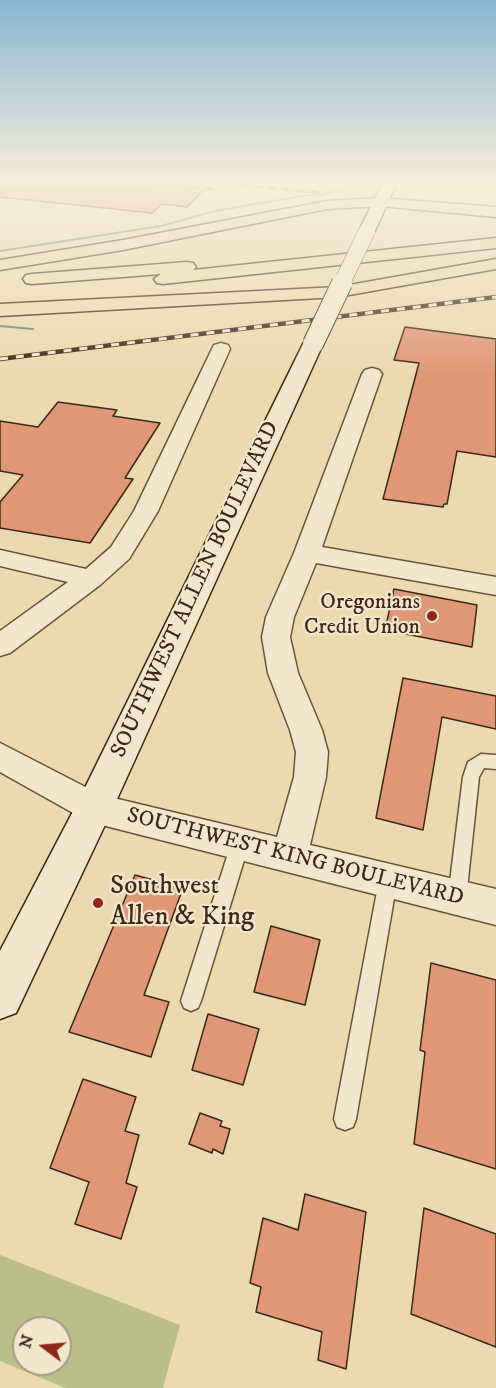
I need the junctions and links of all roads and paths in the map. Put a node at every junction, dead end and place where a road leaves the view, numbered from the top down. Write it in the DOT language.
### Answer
graph roads {
  1 [pos="112,247"];
  2 [pos="360,247"];
  3 [pos="383,247"];
  4 [pos="461,247"];
  5 [pos="496,264"];
  6 [pos="0,265"];
  7 [pos="338,292"];
  8 [pos="0,310"];
  9 [pos="221,349"];
  10 [pos="372,374"];
  11 [pos="307,553"];
  12 [pos="0,558"];
  13 [pos="91,579"];
  14 [pos="496,586"];
  15 [pos="0,646"];
  16 [pos="0,756"];
  17 [pos="496,762"];
  18 [pos="94,808"];
  19 [pos="240,844"];
  20 [pos="289,856"];
  21 [pos="388,881"];
  22 [pos="457,898"];
  23 [pos="496,907"];
  24 [pos="0,997"];
  25 [pos="191,1001"];
  26 [pos="345,1119"];
  1 -- 6 [label="highway"];
  2 -- 7 [label="main road, SOUTHWEST ALLEN BOULEVARD, bridge"];
  3 -- 4 [label="highway"];
  5 -- 7 [label="highway"];
  7 -- 8 [label="highway"];
  7 -- 18 [label="main road, SOUTHWEST ALLEN BOULEVARD, bridge"];
  9 -- 13 [label="street"];
  10 -- 11 [label="street"];
  11 -- 14 [label="street"];
  11 -- 20 [label="street"];
  12 -- 13 [label="street"];
  13 -- 15 [label="street"];
  16 -- 18 [label="street, SOUTHWEST KING BOULEVARD"];
  17 -- 22 [label="lane"];
  18 -- 19 [label="street, SOUTHWEST KING BOULEVARD"];
  18 -- 24 [label="main road, SOUTHWEST ALLEN BOULEVARD"];
  19 -- 20 [label="street, SOUTHWEST KING BOULEVARD"];
  19 -- 25 [label="lane"];
  20 -- 21 [label="street, SOUTHWEST KING BOULEVARD"];
  21 -- 22 [label="street, SOUTHWEST KING BOULEVARD"];
  21 -- 26 [label="lane"];
  22 -- 23 [label="street, SOUTHWEST KING BOULEVARD"];
}
